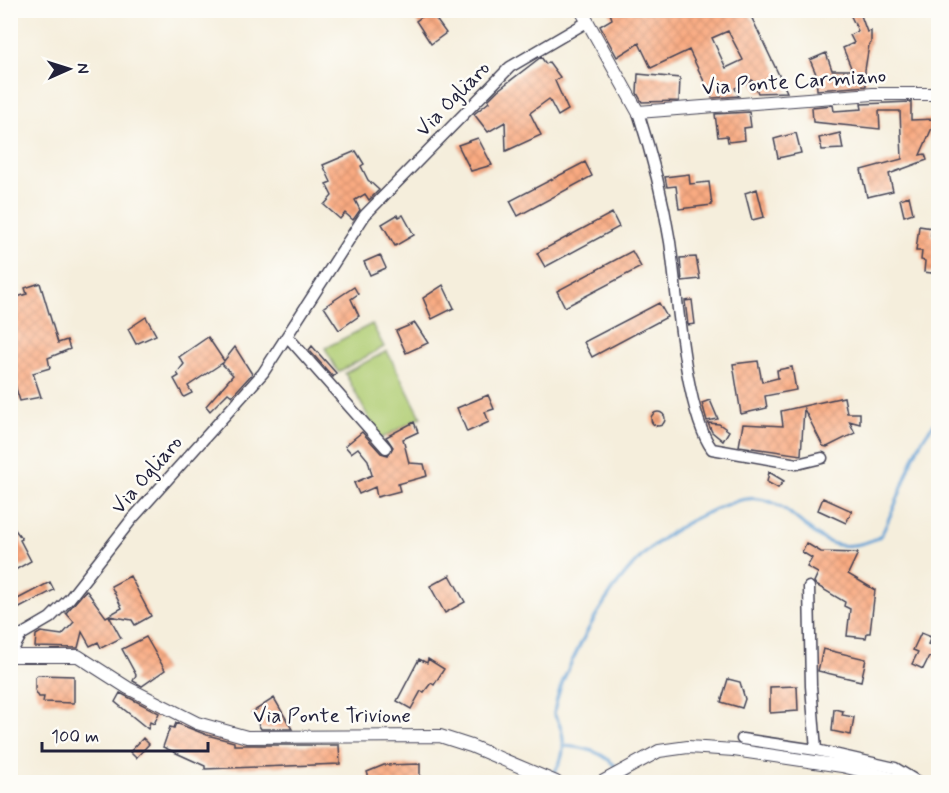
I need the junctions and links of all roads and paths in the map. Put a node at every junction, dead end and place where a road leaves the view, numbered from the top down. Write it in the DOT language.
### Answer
graph roads {
  1 [pos="581,10"];
  2 [pos="587,22"];
  3 [pos="939,94"];
  4 [pos="638,112"];
  5 [pos="287,336"];
  6 [pos="386,448"];
  7 [pos="822,458"];
  8 [pos="809,587"];
  9 [pos="10,656"];
  10 [pos="741,739"];
  11 [pos="816,750"];
  12 [pos="556,783"];
  13 [pos="602,783"];
  14 [pos="907,783"];
  15 [pos="918,783"];
  1 -- 2 [label="street"];
  2 -- 4 [label="street"];
  2 -- 5 [label="street, Via Ogliaro"];
  3 -- 4 [label="street, Via Ponte Carmiano"];
  4 -- 7 [label="street"];
  5 -- 6 [label="street"];
  5 -- 9 [label="street, Via Ogliaro"];
  8 -- 11 [label="street"];
  9 -- 12 [label="street, Via Ponte Trivione"];
  10 -- 11 [label="street"];
  11 -- 15 [label="street"];
  13 -- 14 [label="street"];
}
